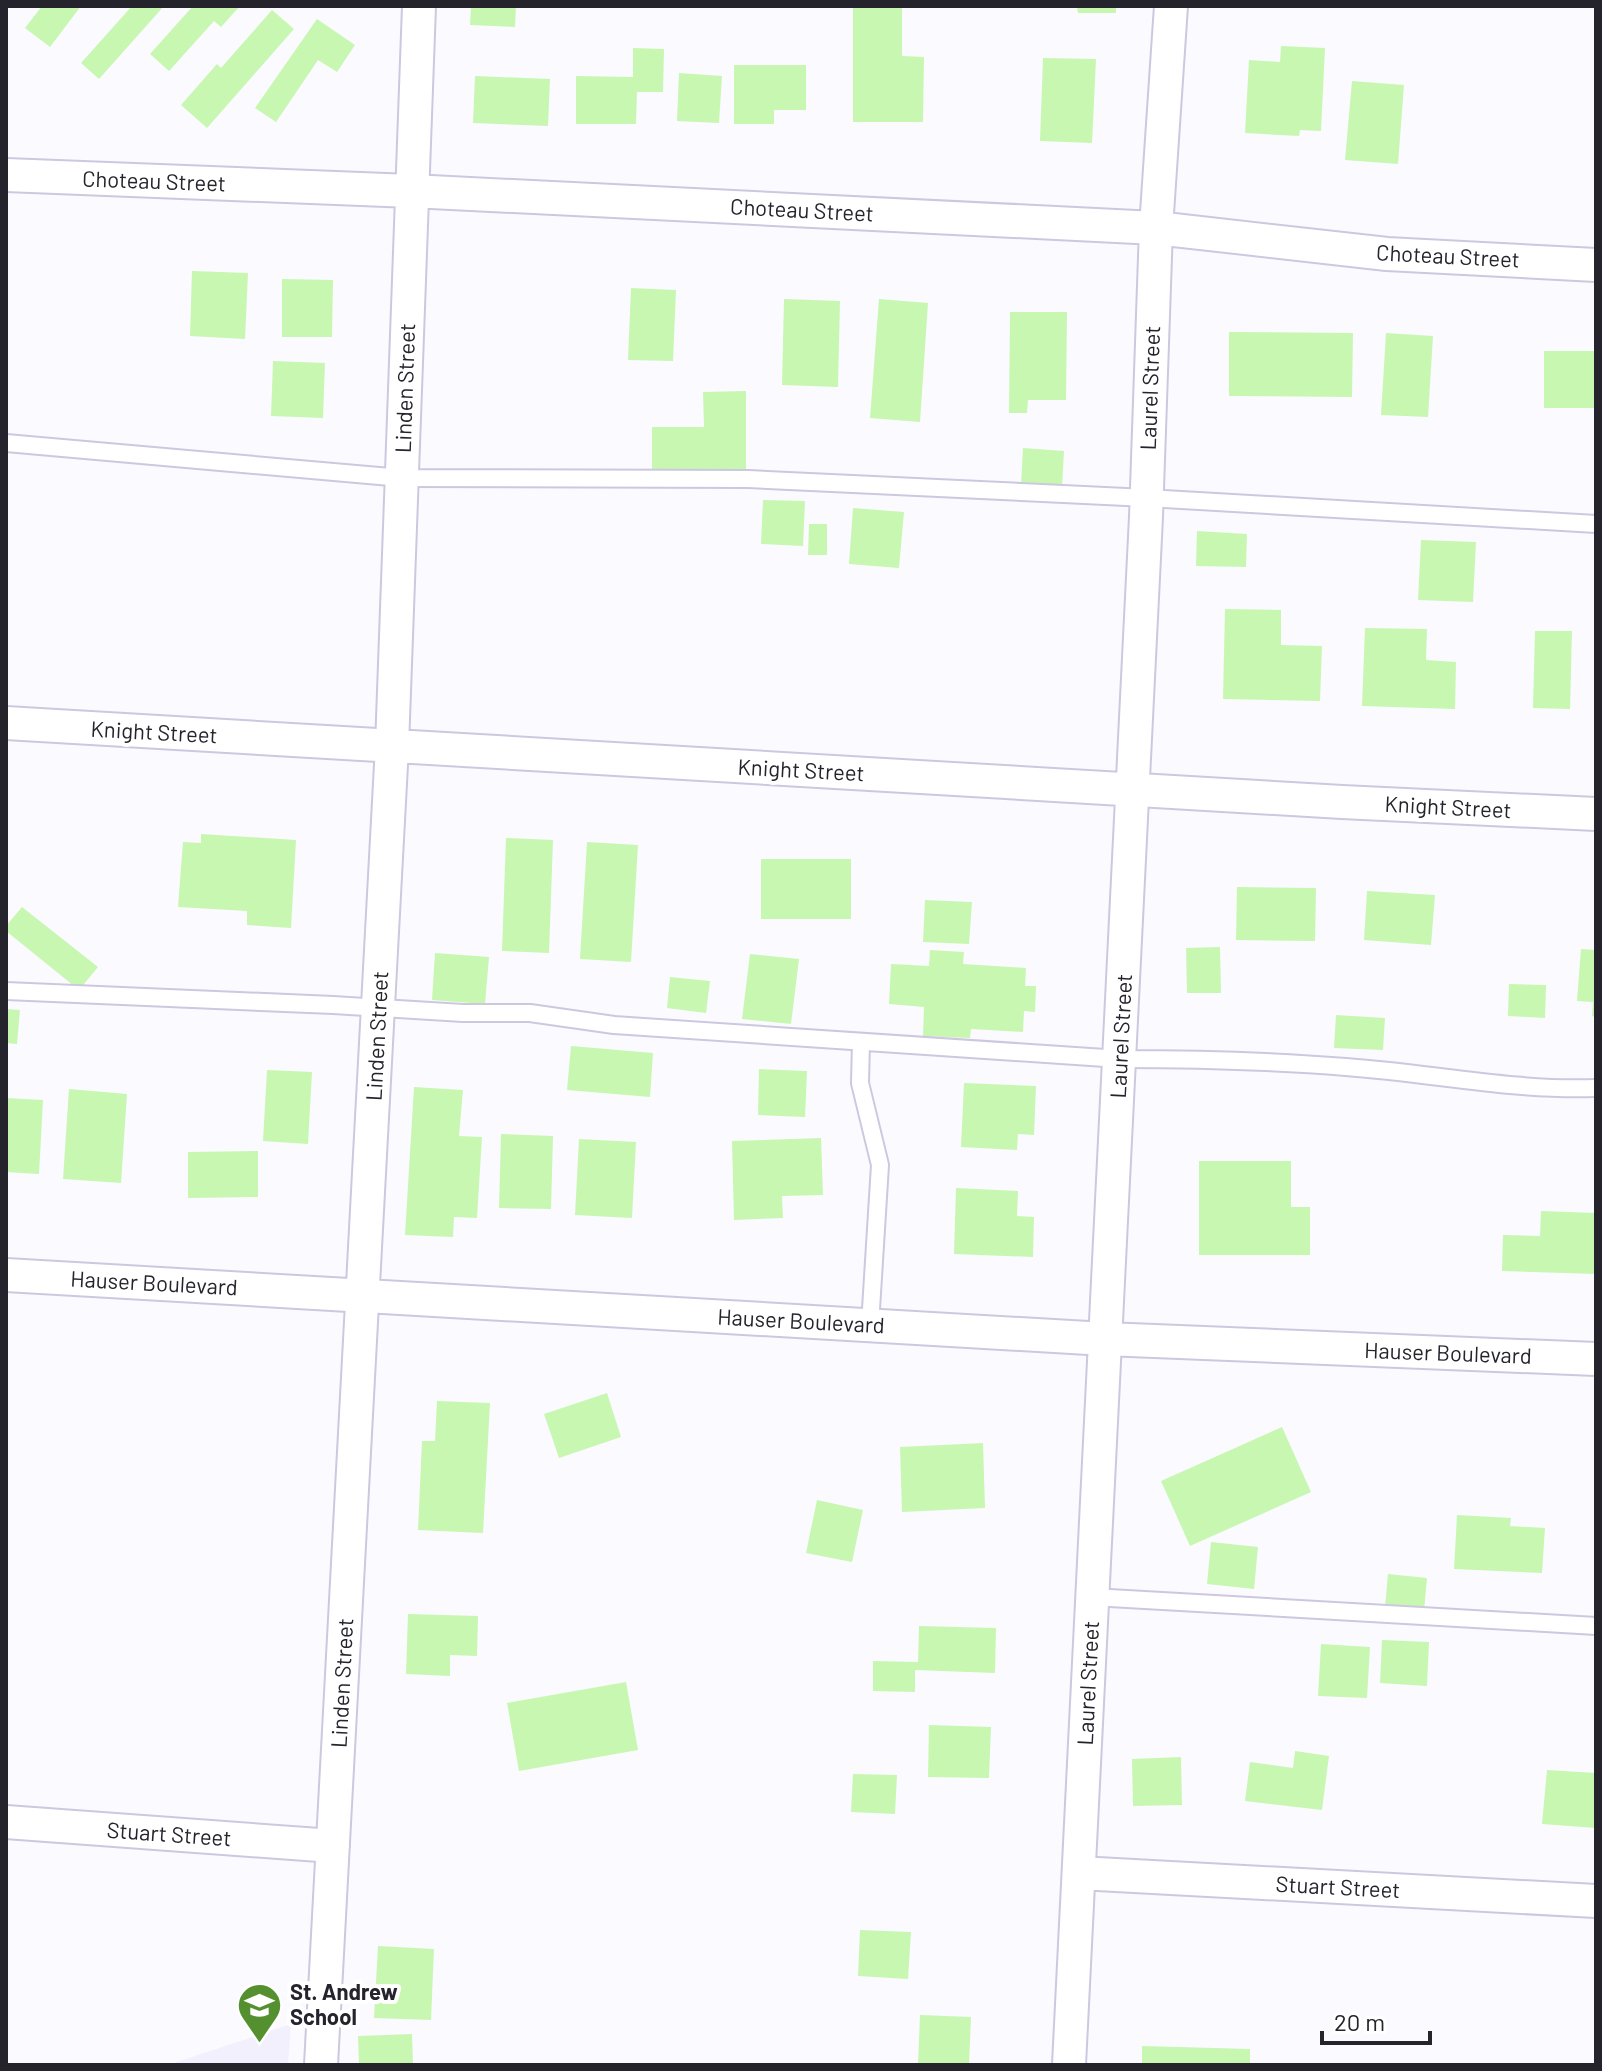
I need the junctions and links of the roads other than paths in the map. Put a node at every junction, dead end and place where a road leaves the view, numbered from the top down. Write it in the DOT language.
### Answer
graph roads {
  1 [pos="419,6"];
  2 [pos="1171,6"];
  3 [pos="6,175"];
  4 [pos="411,191"];
  5 [pos="1156,228"];
  6 [pos="1596,265"];
  7 [pos="6,443"];
  8 [pos="402,478"];
  9 [pos="1147,498"];
  10 [pos="1596,524"];
  11 [pos="6,723"];
  12 [pos="392,746"];
  13 [pos="1133,790"];
  14 [pos="1596,814"];
  15 [pos="6,991"];
  16 [pos="378,1008"];
  17 [pos="861,1042"];
  18 [pos="1120,1059"];
  19 [pos="1596,1088"];
  20 [pos="6,1275"];
  21 [pos="363,1295"];
  22 [pos="870,1325"];
  23 [pos="1105,1339"];
  24 [pos="1596,1359"];
  25 [pos="1092,1597"];
  26 [pos="1596,1626"];
  27 [pos="6,1822"];
  28 [pos="333,1846"];
  29 [pos="1079,1873"];
  30 [pos="1596,1901"];
  31 [pos="321,2065"];
  32 [pos="1069,2065"];
  1 -- 4 [label="street, Linden Street"];
  2 -- 5 [label="street, Laurel Street"];
  3 -- 4 [label="street, Choteau Street"];
  4 -- 5 [label="street, Choteau Street"];
  4 -- 8 [label="street, Linden Street"];
  5 -- 6 [label="street, Choteau Street"];
  5 -- 9 [label="street, Laurel Street"];
  7 -- 8 [label="lane"];
  8 -- 9 [label="lane"];
  8 -- 12 [label="street, Linden Street"];
  9 -- 10 [label="lane"];
  9 -- 13 [label="street, Laurel Street"];
  11 -- 12 [label="street, Knight Street"];
  12 -- 13 [label="street, Knight Street"];
  12 -- 16 [label="street, Linden Street"];
  13 -- 14 [label="street, Knight Street"];
  13 -- 18 [label="street, Laurel Street"];
  15 -- 16 [label="lane"];
  16 -- 17 [label="lane"];
  16 -- 21 [label="street, Linden Street"];
  17 -- 18 [label="lane"];
  17 -- 22 [label="lane"];
  18 -- 19 [label="lane"];
  18 -- 23 [label="street, Laurel Street"];
  20 -- 21 [label="street, Hauser Boulevard"];
  21 -- 22 [label="street, Hauser Boulevard"];
  21 -- 28 [label="street, Linden Street"];
  22 -- 23 [label="street, Hauser Boulevard"];
  23 -- 24 [label="street, Hauser Boulevard"];
  23 -- 25 [label="street, Laurel Street"];
  25 -- 26 [label="lane"];
  25 -- 29 [label="street, Laurel Street"];
  27 -- 28 [label="street, Stuart Street"];
  28 -- 31 [label="street, Linden Street"];
  29 -- 30 [label="street, Stuart Street"];
  29 -- 32 [label="street, Laurel Street"];
}
